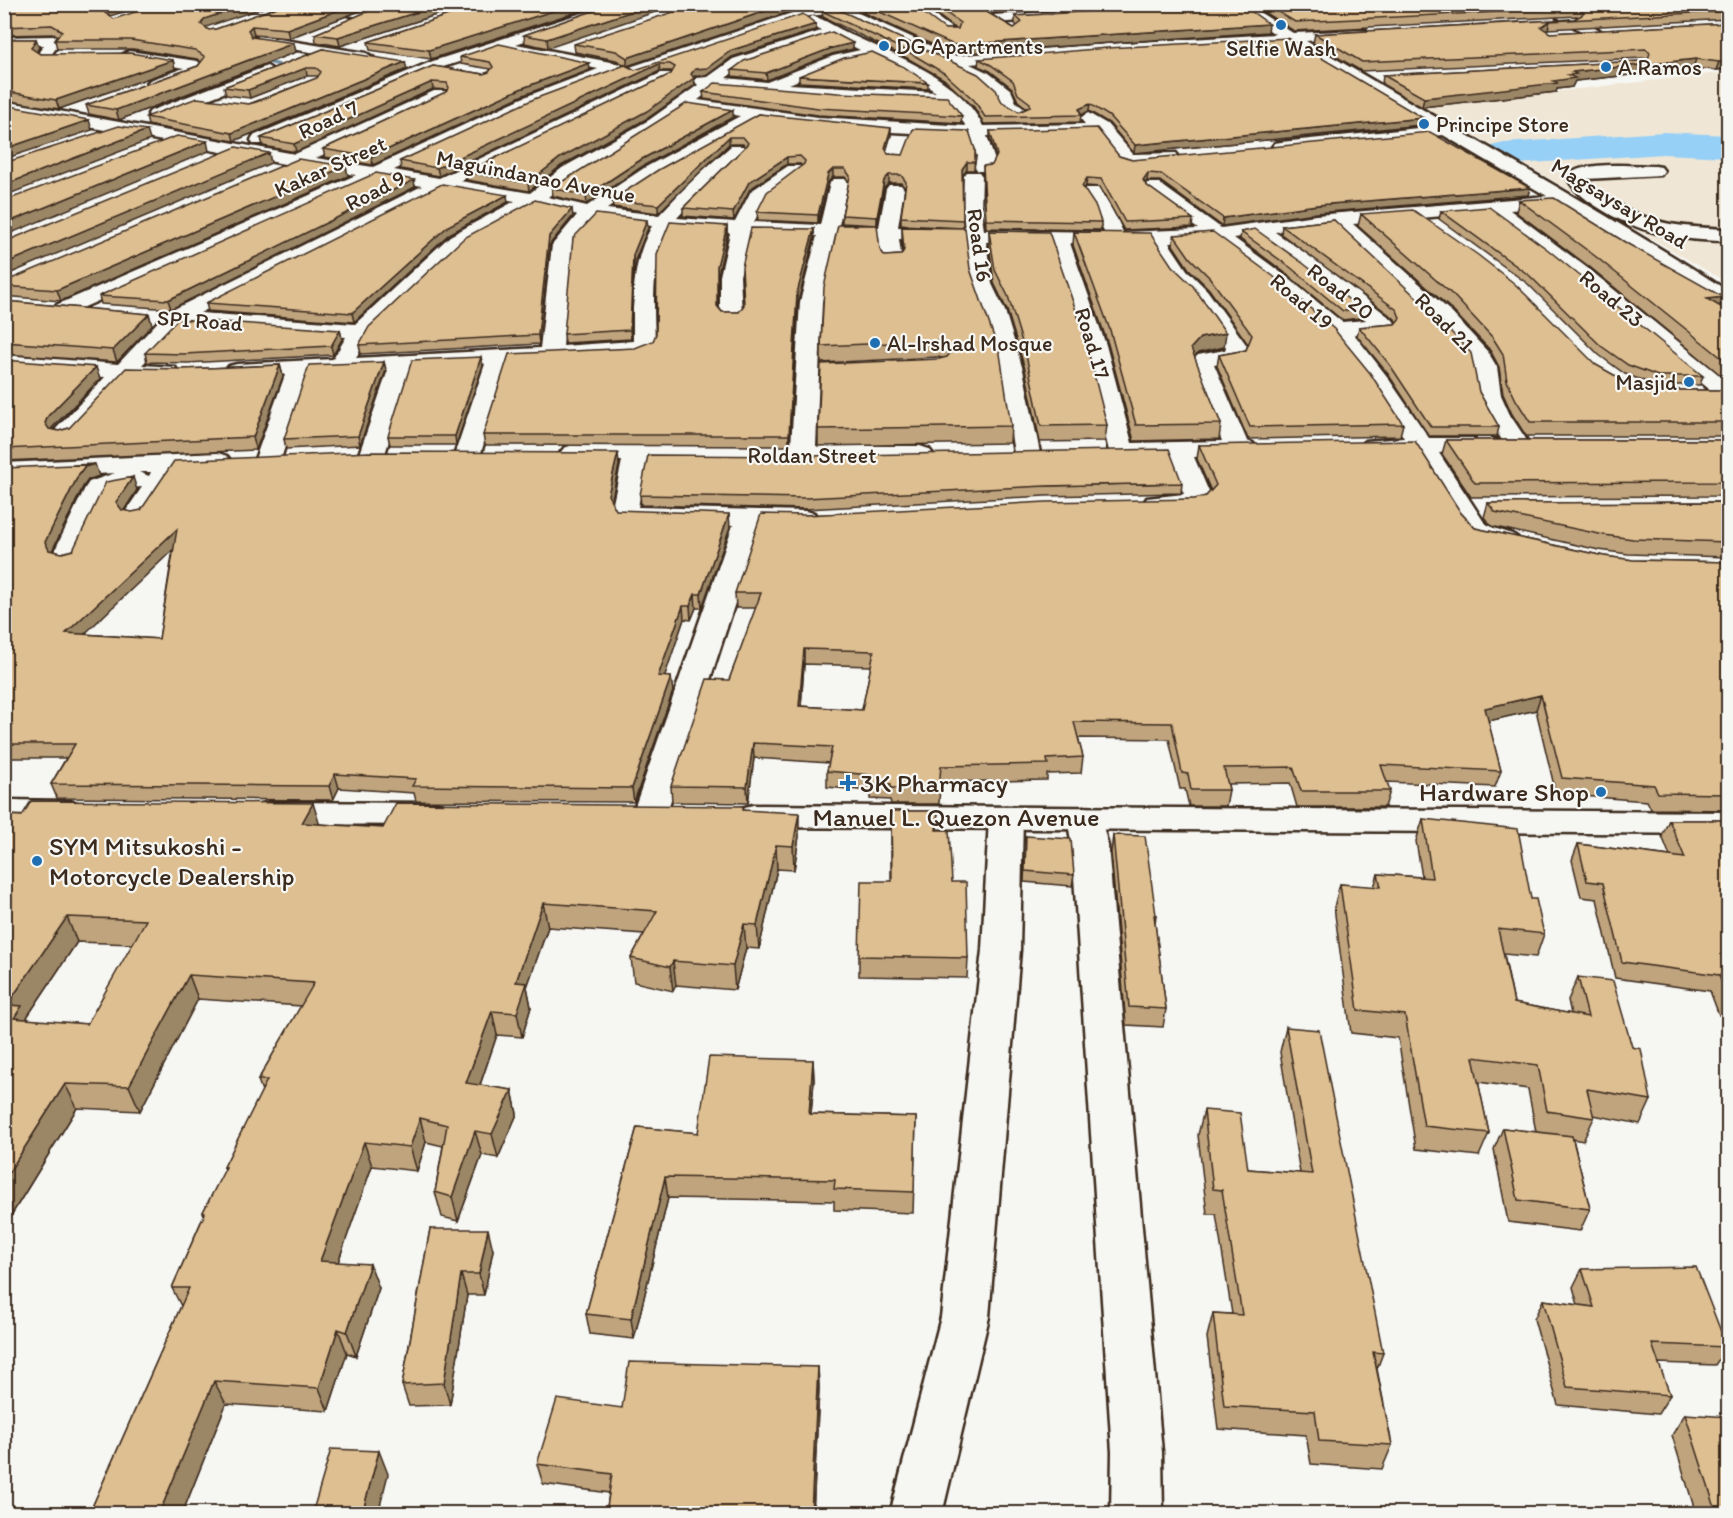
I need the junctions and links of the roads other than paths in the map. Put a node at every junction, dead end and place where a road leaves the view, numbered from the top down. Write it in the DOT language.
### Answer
graph roads {
  1 [pos="308,4"];
  2 [pos="625,4"];
  3 [pos="894,4"];
  4 [pos="909,4"];
  5 [pos="1001,4"];
  6 [pos="1238,5"];
  7 [pos="1259,5"];
  8 [pos="1155,7"];
  9 [pos="839,9"];
  10 [pos="1524,9"];
  11 [pos="800,10"];
  12 [pos="1136,10"];
  13 [pos="1546,11"];
  14 [pos="988,12"];
  15 [pos="1076,14"];
  16 [pos="1587,15"];
  17 [pos="748,20"];
  18 [pos="1288,20"];
  19 [pos="1264,21"];
  20 [pos="1568,23"];
  21 [pos="768,24"];
  22 [pos="1190,25"];
  23 [pos="341,26"];
  24 [pos="1167,26"];
  25 [pos="1013,31"];
  26 [pos="1615,31"];
  27 [pos="831,32"];
  28 [pos="1593,32"];
  29 [pos="951,33"];
  30 [pos="321,34"];
  31 [pos="1293,37"];
  32 [pos="12,40"];
  33 [pos="259,40"];
  34 [pos="373,41"];
  35 [pos="1031,41"];
  36 [pos="1220,42"];
  37 [pos="578,44"];
  38 [pos="4,45"];
  39 [pos="290,45"];
  40 [pos="499,45"];
  41 [pos="1311,48"];
  42 [pos="322,50"];
  43 [pos="873,51"];
  44 [pos="1049,52"];
  45 [pos="340,53"];
  46 [pos="116,54"];
  47 [pos="549,54"];
  48 [pos="64,55"];
  49 [pos="375,58"];
  50 [pos="399,61"];
  51 [pos="950,61"];
  52 [pos="623,63"];
  53 [pos="1612,65"];
  54 [pos="434,66"];
  55 [pos="464,71"];
  56 [pos="1380,77"];
  57 [pos="677,78"];
  58 [pos="1358,78"];
  59 [pos="710,82"];
  60 [pos="767,87"];
  61 [pos="137,89"];
  62 [pos="440,94"];
  63 [pos="197,98"];
  64 [pos="954,98"];
  65 [pos="682,102"];
  66 [pos="232,103"];
  67 [pos="92,105"];
  68 [pos="4,106"];
  69 [pos="25,110"];
  70 [pos="1020,112"];
  71 [pos="758,113"];
  72 [pos="4,116"];
  73 [pos="58,117"];
  74 [pos="122,127"];
  75 [pos="903,128"];
  76 [pos="1446,130"];
  77 [pos="978,131"];
  78 [pos="179,137"];
  79 [pos="88,138"];
  80 [pos="898,147"];
  81 [pos="238,148"];
  82 [pos="1259,149"];
  83 [pos="147,150"];
  84 [pos="737,150"];
  85 [pos="1188,155"];
  86 [pos="298,160"];
  87 [pos="206,162"];
  88 [pos="794,170"];
  89 [pos="1655,171"];
  90 [pos="377,172"];
  91 [pos="268,173"];
  92 [pos="442,183"];
  93 [pos="839,183"];
  94 [pos="1540,184"];
  95 [pos="1153,187"];
  96 [pos="895,189"];
  97 [pos="1092,192"];
  98 [pos="1466,192"];
  99 [pos="534,199"];
  100 [pos="1567,200"];
  101 [pos="1492,206"];
  102 [pos="589,212"];
  103 [pos="1415,213"];
  104 [pos="1338,220"];
  105 [pos="662,223"];
  106 [pos="741,229"];
  107 [pos="1258,229"];
  108 [pos="1441,231"];
  109 [pos="826,232"];
  110 [pos="888,232"];
  111 [pos="1218,234"];
  112 [pos="1728,235"];
  113 [pos="976,236"];
  114 [pos="1058,237"];
  115 [pos="1116,238"];
  116 [pos="1156,238"];
  117 [pos="892,265"];
  118 [pos="1728,300"];
  119 [pos="40,308"];
  120 [pos="63,310"];
  121 [pos="108,313"];
  122 [pos="731,314"];
  123 [pos="152,316"];
  124 [pos="174,318"];
  125 [pos="1337,329"];
  126 [pos="360,332"];
  127 [pos="551,354"];
  128 [pos="500,357"];
  129 [pos="4,362"];
  130 [pos="402,362"];
  131 [pos="341,365"];
  132 [pos="299,368"];
  133 [pos="123,371"];
  134 [pos="218,371"];
  135 [pos="832,371"];
  136 [pos="188,372"];
  137 [pos="809,372"];
  138 [pos="1728,393"];
  139 [pos="1696,394"];
  140 [pos="63,434"];
  141 [pos="1421,445"];
  142 [pos="1352,446"];
  143 [pos="1272,448"];
  144 [pos="1238,449"];
  145 [pos="1179,450"];
  146 [pos="467,453"];
  147 [pos="546,453"];
  148 [pos="1027,453"];
  149 [pos="372,454"];
  150 [pos="636,454"];
  151 [pos="945,454"];
  152 [pos="803,456"];
  153 [pos="4,471"];
  154 [pos="164,471"];
  155 [pos="1126,505"];
  156 [pos="136,515"];
  157 [pos="829,518"];
  158 [pos="749,519"];
  159 [pos="1531,546"];
  160 [pos="66,556"];
  161 [pos="99,812"];
  162 [pos="241,813"];
  163 [pos="462,814"];
  164 [pos="614,815"];
  165 [pos="649,815"];
  166 [pos="8,816"];
  167 [pos="684,816"];
  168 [pos="718,816"];
  169 [pos="1006,818"];
  170 [pos="1084,818"];
  171 [pos="1728,823"];
  172 [pos="916,1514"];
  173 [pos="1137,1514"];
  1 -- 23 [label="street"];
  2 -- 40 [label="street"];
  3 -- 9 [label="street, Kakar Street"];
  4 -- 29 [label="street"];
  5 -- 14 [label="street"];
  6 -- 7 [label="street"];
  6 -- 19 [label="street, Magsaysay Road"];
  8 -- 12 [label="street"];
  8 -- 22 [label="street"];
  9 -- 11 [label="street, Kakar Street"];
  9 -- 51 [label="street"];
  10 -- 13 [label="street"];
  11 -- 21 [label="street, Kakar Street"];
  11 -- 27 [label="street"];
  13 -- 20 [label="street"];
  14 -- 15 [label="street"];
  14 -- 25 [label="street"];
  16 -- 20 [label="street"];
  17 -- 21 [label="street"];
  18 -- 19 [label="street"];
  19 -- 31 [label="street, Magsaysay Road"];
  20 -- 28 [label="street"];
  21 -- 52 [label="street, Kakar Street"];
  22 -- 24 [label="street"];
  22 -- 36 [label="street"];
  26 -- 28 [label="street"];
  27 -- 43 [label="street"];
  27 -- 59 [label="street"];
  28 -- 53 [label="street"];
  30 -- 39 [label="street"];
  31 -- 36 [label="street"];
  31 -- 41 [label="street, Magsaysay Road"];
  31 -- 41 [label="street"];
  32 -- 38 [label="street"];
  32 -- 48 [label="street"];
  33 -- 39 [label="street"];
  34 -- 45 [label="street"];
  35 -- 44 [label="street"];
  36 -- 44 [label="street"];
  37 -- 47 [label="street"];
  39 -- 42 [label="street"];
  40 -- 47 [label="street"];
  40 -- 54 [label="street"];
  41 -- 58 [label="street, Magsaysay Road"];
  42 -- 45 [label="street"];
  42 -- 63 [label="street"];
  43 -- 60 [label="street"];
  43 -- 64 [label="street"];
  44 -- 51 [label="street"];
  45 -- 49 [label="street"];
  46 -- 61 [label="street"];
  47 -- 52 [label="street"];
  50 -- 54 [label="street"];
  51 -- 70 [label="street"];
  52 -- 57 [label="street"];
  52 -- 90 [label="street, Kakar Street"];
  54 -- 55 [label="street"];
  54 -- 81 [label="street"];
  56 -- 58 [label="street"];
  57 -- 59 [label="street"];
  57 -- 92 [label="street, Road 9"];
  58 -- 76 [label="street, Magsaysay Road"];
  59 -- 60 [label="street"];
  59 -- 65 [label="street"];
  60 -- 64 [label="street"];
  62 -- 86 [label="street, Road 7"];
  63 -- 66 [label="street"];
  63 -- 74 [label="street"];
  64 -- 77 [label="street"];
  65 -- 71 [label="street"];
  65 -- 99 [label="street"];
  67 -- 73 [label="street"];
  68 -- 69 [label="street, Maguindanao Avenue"];
  69 -- 72 [label="street"];
  69 -- 73 [label="street, Maguindanao Avenue"];
  71 -- 75 [label="street"];
  71 -- 102 [label="street"];
  73 -- 74 [label="street, Maguindanao Avenue"];
  74 -- 78 [label="street, Maguindanao Avenue"];
  74 -- 79 [label="street"];
  75 -- 77 [label="street"];
  75 -- 80 [label="street"];
  76 -- 82 [label="street"];
  76 -- 94 [label="street, Magsaysay Road"];
  77 -- 85 [label="street"];
  77 -- 113 [label="street, Road 16"];
  78 -- 81 [label="street, Maguindanao Avenue"];
  78 -- 83 [label="street"];
  81 -- 86 [label="street, Maguindanao Avenue"];
  81 -- 87 [label="street"];
  84 -- 105 [label="street"];
  86 -- 90 [label="street, Maguindanao Avenue"];
  86 -- 91 [label="street, Road 7"];
  88 -- 106 [label="street"];
  89 -- 112 [label="street"];
  90 -- 92 [label="street, Maguindanao Avenue"];
  90 -- 120 [label="street, Kakar Street"];
  92 -- 99 [label="street, Maguindanao Avenue"];
  92 -- 124 [label="street, Road 9"];
  93 -- 109 [label="street"];
  94 -- 98 [label="street"];
  94 -- 100 [label="street, Magsaysay Road"];
  95 -- 111 [label="street, Road 19"];
  96 -- 110 [label="street"];
  97 -- 115 [label="street"];
  99 -- 102 [label="street, Maguindanao Avenue"];
  99 -- 126 [label="street"];
  100 -- 101 [label="street, Maguindanao Avenue"];
  100 -- 118 [label="street, Magsaysay Road"];
  101 -- 103 [label="street, Maguindanao Avenue"];
  101 -- 138 [label="street, Road 23"];
  102 -- 105 [label="street, Maguindanao Avenue"];
  102 -- 127 [label="street"];
  103 -- 104 [label="street, Maguindanao Avenue"];
  103 -- 108 [label="street"];
  104 -- 107 [label="street, Maguindanao Avenue"];
  104 -- 141 [label="street, Road 21"];
  105 -- 106 [label="street, Maguindanao Avenue"];
  105 -- 127 [label="street"];
  106 -- 109 [label="street, Maguindanao Avenue"];
  106 -- 122 [label="street"];
  107 -- 111 [label="street, Maguindanao Avenue"];
  107 -- 125 [label="street, Road 20"];
  109 -- 110 [label="street, Maguindanao Avenue"];
  109 -- 137 [label="street"];
  110 -- 113 [label="street, Maguindanao Avenue"];
  110 -- 117 [label="street"];
  111 -- 116 [label="street, Maguindanao Avenue"];
  111 -- 125 [label="street, Road 19"];
  113 -- 114 [label="street, Maguindanao Avenue"];
  113 -- 148 [label="street, Road 16"];
  114 -- 115 [label="street, Maguindanao Avenue"];
  114 -- 145 [label="street, Road 17"];
  115 -- 116 [label="street, Maguindanao Avenue"];
  116 -- 144 [label="street"];
  119 -- 120 [label="street"];
  120 -- 121 [label="street"];
  123 -- 124 [label="street, SPI Road"];
  124 -- 126 [label="street, SPI Road"];
  124 -- 133 [label="street, Road 9"];
  125 -- 141 [label="street, Road 19"];
  126 -- 131 [label="street"];
  127 -- 128 [label="street"];
  128 -- 130 [label="street"];
  128 -- 146 [label="street"];
  129 -- 133 [label="street"];
  130 -- 131 [label="street"];
  130 -- 149 [label="street"];
  131 -- 132 [label="street"];
  132 -- 134 [label="street"];
  132 -- 154 [label="street"];
  133 -- 136 [label="street"];
  133 -- 140 [label="street, Road 9"];
  135 -- 137 [label="street"];
  137 -- 152 [label="street"];
  138 -- 139 [label="street"];
  141 -- 142 [label="street"];
  141 -- 159 [label="street, Road 19"];
  143 -- 144 [label="street"];
  144 -- 145 [label="street"];
  145 -- 155 [label="street"];
  147 -- 150 [label="street, Roldan Street"];
  150 -- 152 [label="street, Roldan Street"];
  150 -- 158 [label="street"];
  151 -- 152 [label="street, Roldan Street"];
  153 -- 154 [label="street"];
  154 -- 156 [label="street"];
  154 -- 160 [label="street"];
  157 -- 158 [label="street"];
  158 -- 165 [label="street"];
  161 -- 166 [label="street"];
  162 -- 163 [label="street"];
  164 -- 165 [label="street"];
  165 -- 167 [label="street"];
  168 -- 169 [label="street, Manuel L. Quezon Avenue"];
  169 -- 170 [label="street, Manuel L. Quezon Avenue"];
  169 -- 172 [label="street"];
  170 -- 171 [label="street, Manuel L. Quezon Avenue"];
  170 -- 173 [label="street"];
}
